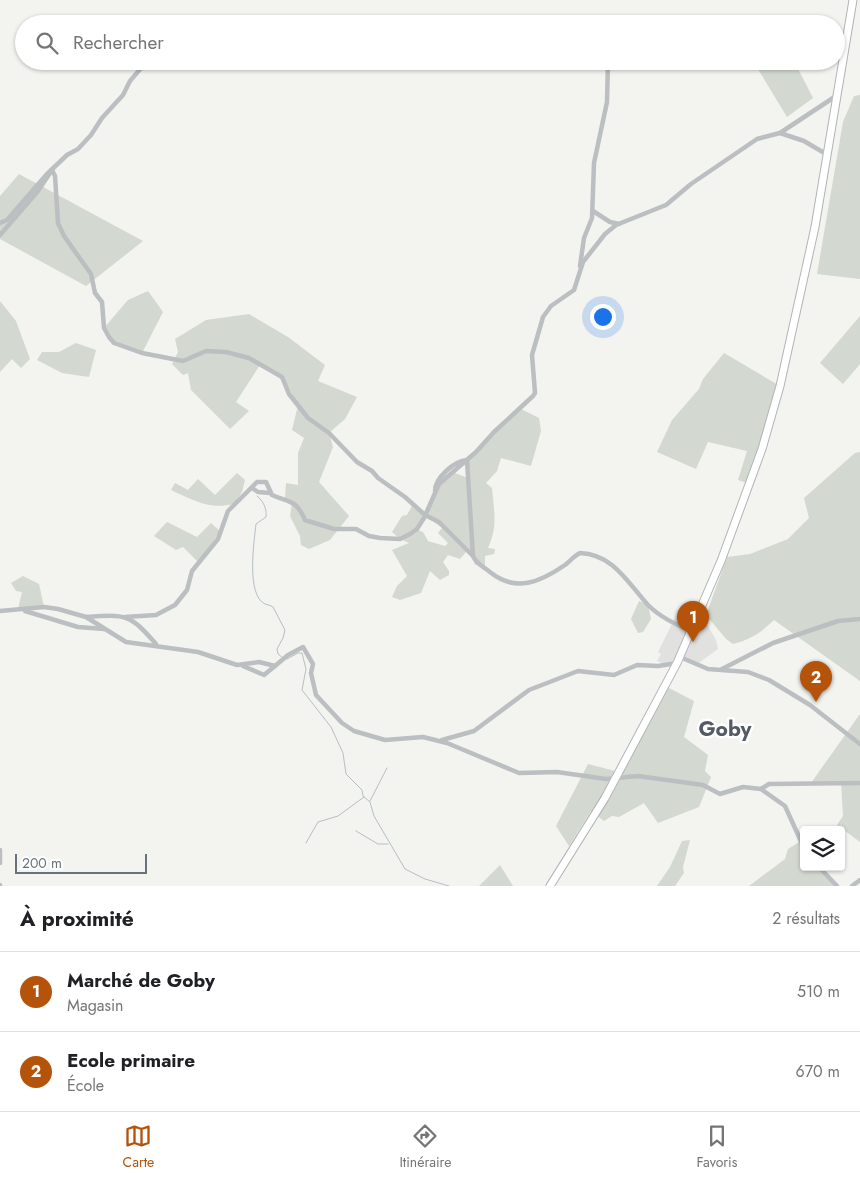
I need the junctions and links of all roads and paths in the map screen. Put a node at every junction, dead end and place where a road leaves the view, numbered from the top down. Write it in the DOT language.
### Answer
graph roads {
  1 [pos="853,0"];
  2 [pos="845,45"];
  3 [pos="139,70"];
  4 [pos="608,70"];
  5 [pos="841,70"];
  6 [pos="836,96"];
  7 [pos="780,133"];
  8 [pos="826,154"];
  9 [pos="52,170"];
  10 [pos="592,211"];
  11 [pos="0,223"];
  12 [pos="619,224"];
  13 [pos="0,235"];
  14 [pos="579,270"];
  15 [pos="467,460"];
  16 [pos="252,488"];
  17 [pos="270,493"];
  18 [pos="425,515"];
  19 [pos="473,556"];
  20 [pos="13,609"];
  21 [pos="0,611"];
  22 [pos="125,617"];
  23 [pos="86,618"];
  24 [pos="860,619"];
  25 [pos="105,629"];
  26 [pos="691,631"];
  27 [pos="156,644"];
  28 [pos="678,660"];
  29 [pos="242,666"];
  30 [pos="276,666"];
  31 [pos="718,670"];
  32 [pos="438,740"];
  33 [pos="860,744"];
  34 [pos="616,777"];
  35 [pos="860,783"];
  36 [pos="761,788"];
  37 [pos="800,839"];
  38 [pos="0,850"];
  39 [pos="0,863"];
  40 [pos="823,871"];
  41 [pos="860,880"];
  42 [pos="550,886"];
  43 [pos="838,886"];
  44 [pos="852,886"];
  1 -- 2 [label="main road"];
  3 -- 9 [label="street"];
  4 -- 10 [label="street"];
  5 -- 6 [label="main road"];
  6 -- 7 [label="street"];
  6 -- 8 [label="main road"];
  7 -- 8 [label="street"];
  7 -- 12 [label="street"];
  8 -- 26 [label="main road"];
  9 -- 11 [label="street"];
  9 -- 13 [label="street"];
  9 -- 18 [label="street"];
  10 -- 12 [label="street"];
  10 -- 14 [label="street"];
  12 -- 14 [label="street"];
  14 -- 15 [label="street"];
  15 -- 18 [label="street"];
  15 -- 19 [label="street"];
  16 -- 17 [label="street"];
  16 -- 17 [label="street"];
  16 -- 22 [label="street"];
  17 -- 18 [label="street"];
  18 -- 19 [label="street"];
  19 -- 26 [label="street"];
  20 -- 21 [label="street"];
  20 -- 23 [label="street"];
  20 -- 25 [label="street"];
  22 -- 23 [label="street"];
  22 -- 27 [label="street"];
  23 -- 25 [label="street"];
  24 -- 31 [label="street"];
  25 -- 27 [label="street"];
  26 -- 28 [label="main road"];
  27 -- 29 [label="street"];
  28 -- 31 [label="street"];
  28 -- 32 [label="street"];
  28 -- 34 [label="main road"];
  29 -- 30 [label="street"];
  29 -- 30 [label="street"];
  30 -- 32 [label="street"];
  31 -- 33 [label="street"];
  32 -- 34 [label="street"];
  34 -- 36 [label="street"];
  34 -- 42 [label="main road"];
  35 -- 36 [label="street"];
  36 -- 37 [label="street"];
  38 -- 39 [label="street"];
  40 -- 43 [label="street"];
  41 -- 44 [label="street"];
}
